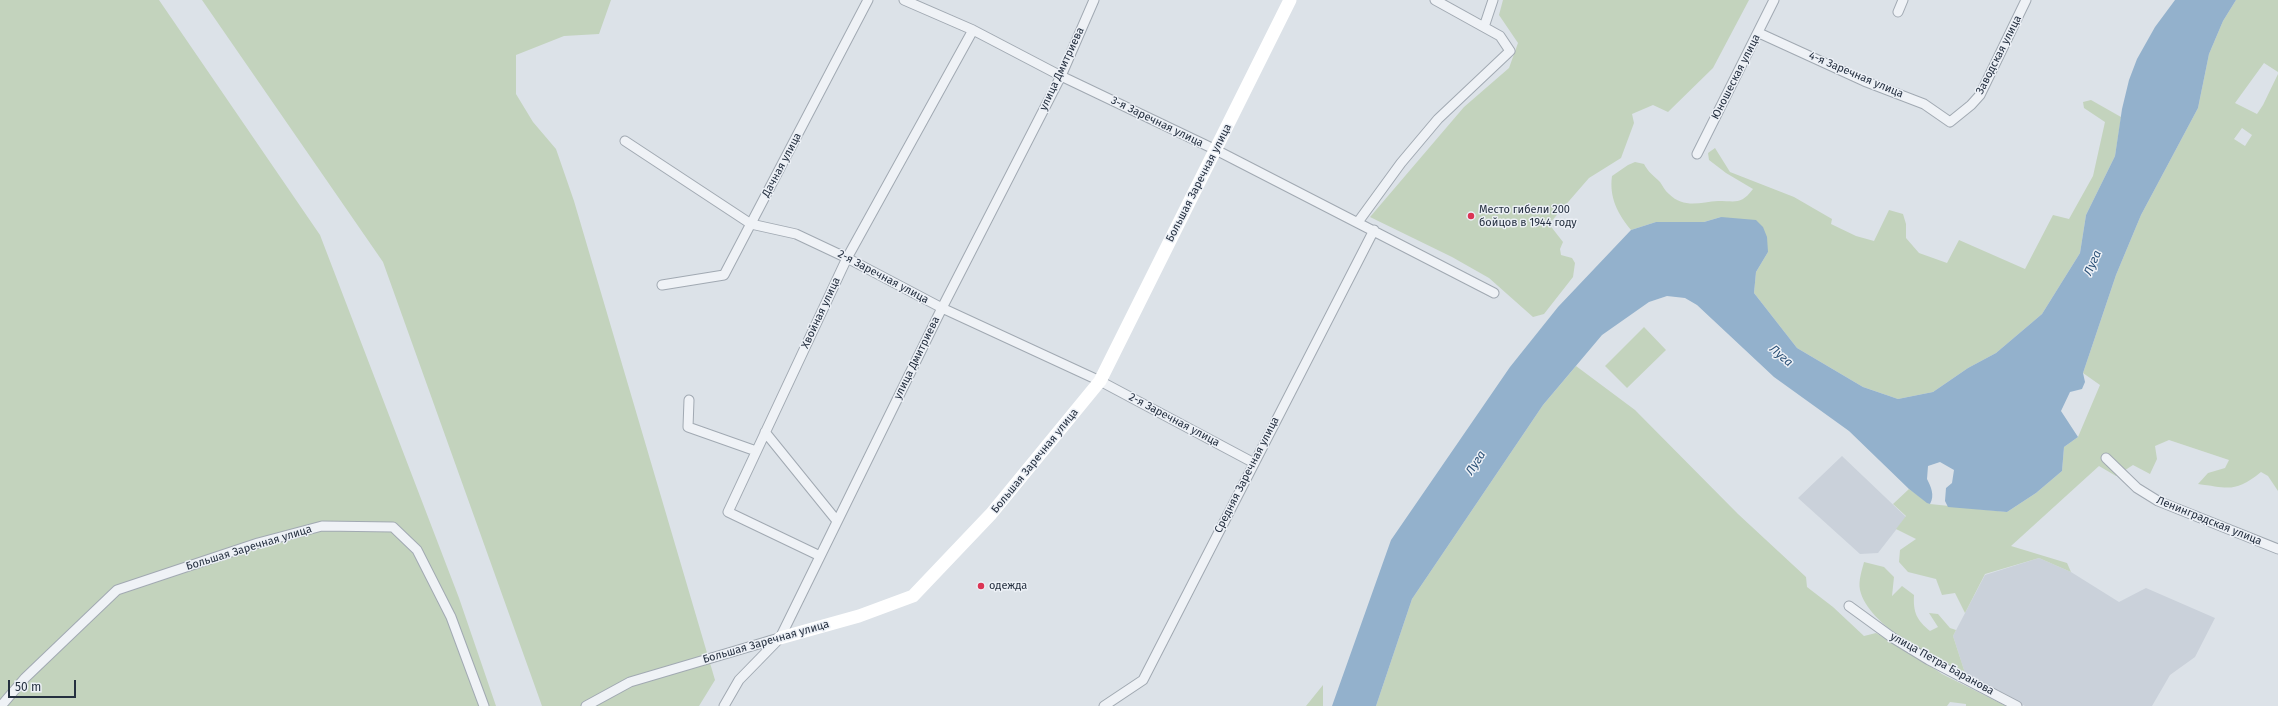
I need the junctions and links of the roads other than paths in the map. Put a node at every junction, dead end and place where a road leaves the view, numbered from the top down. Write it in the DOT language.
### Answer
graph roads {
  1 [pos="868,0"];
  2 [pos="904,0"];
  3 [pos="1094,0"];
  4 [pos="1290,0"];
  5 [pos="1435,0"];
  6 [pos="1493,0"];
  7 [pos="1774,0"];
  8 [pos="1903,0"];
  9 [pos="2026,0"];
  10 [pos="1898,12"];
  11 [pos="1484,28"];
  12 [pos="973,30"];
  13 [pos="1759,33"];
  14 [pos="1061,76"];
  15 [pos="1950,122"];
  16 [pos="625,141"];
  17 [pos="1216,150"];
  18 [pos="1697,154"];
  19 [pos="1358,222"];
  20 [pos="751,224"];
  21 [pos="1374,230"];
  22 [pos="847,258"];
  23 [pos="662,285"];
  24 [pos="1494,293"];
  25 [pos="942,308"];
  26 [pos="1100,381"];
  27 [pos="689,400"];
  28 [pos="765,432"];
  29 [pos="756,451"];
  30 [pos="2106,458"];
  31 [pos="1254,463"];
  32 [pos="837,521"];
  33 [pos="2278,549"];
  34 [pos="820,556"];
  35 [pos="1849,606"];
  36 [pos="780,638"];
  37 [pos="1,706"];
  38 [pos="484,706"];
  39 [pos="586,706"];
  40 [pos="724,706"];
  41 [pos="1104,706"];
  42 [pos="2017,706"];
  1 -- 20 [label="street, Дачная улица"];
  2 -- 12 [label="street, 3-я Заречная улица"];
  3 -- 14 [label="street, улица Дмитриева"];
  4 -- 17 [label="street, Большая Заречная улица"];
  5 -- 11 [label="street"];
  6 -- 11 [label="street"];
  7 -- 13 [label="street, Юношеская улица"];
  8 -- 10 [label="street"];
  9 -- 15 [label="street, Заводская улица"];
  11 -- 19 [label="street"];
  12 -- 14 [label="street, 3-я Заречная улица"];
  12 -- 22 [label="street, Хвойная улица"];
  13 -- 15 [label="street, 4-я Заречная улица"];
  13 -- 18 [label="street, Юношеская улица"];
  14 -- 17 [label="street, 3-я Заречная улица"];
  14 -- 25 [label="street, улица Дмитриева"];
  16 -- 20 [label="street, 2-я Заречная улица"];
  17 -- 19 [label="street, 3-я Заречная улица"];
  17 -- 26 [label="street, Большая Заречная улица"];
  19 -- 21 [label="street, 3-я Заречная улица"];
  20 -- 22 [label="street, 2-я Заречная улица"];
  20 -- 23 [label="street, Дачная улица"];
  21 -- 24 [label="street, 3-я Заречная улица"];
  21 -- 31 [label="street, Средняя Заречная улица"];
  22 -- 25 [label="street, 2-я Заречная улица"];
  22 -- 28 [label="street, Хвойная улица"];
  25 -- 26 [label="street, 2-я Заречная улица"];
  25 -- 32 [label="street, улица Дмитриева"];
  26 -- 31 [label="street, 2-я Заречная улица"];
  26 -- 36 [label="street, Большая Заречная улица"];
  27 -- 29 [label="street"];
  28 -- 29 [label="street, Хвойная улица"];
  28 -- 32 [label="street"];
  29 -- 34 [label="street, Хвойная улица"];
  30 -- 33 [label="street, Ленинградская улица"];
  31 -- 41 [label="street, Средняя Заречная улица"];
  32 -- 34 [label="street, улица Дмитриева"];
  34 -- 36 [label="street, улица Дмитриева"];
  35 -- 42 [label="street, улица Петра Баранова"];
  36 -- 39 [label="street, Большая Заречная улица"];
  36 -- 40 [label="street, улица Дмитриева"];
  37 -- 38 [label="street, Большая Заречная улица"];
}
